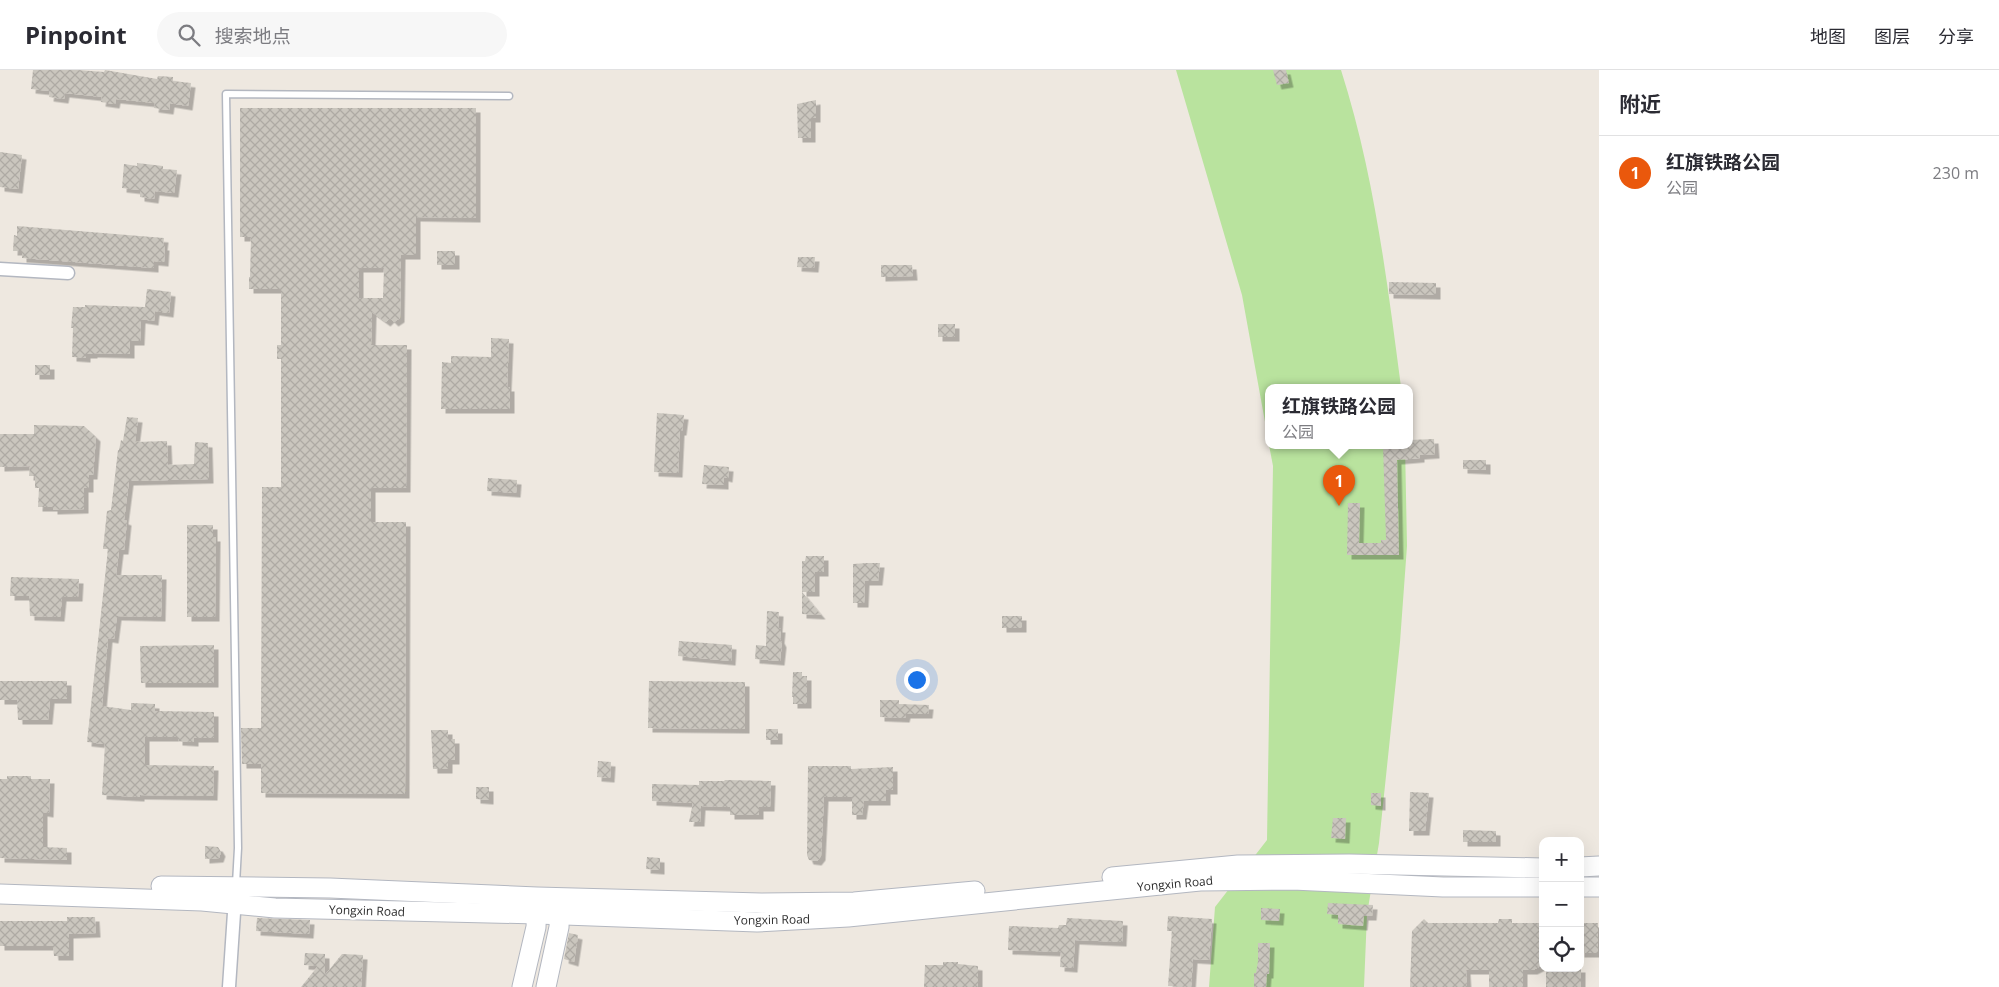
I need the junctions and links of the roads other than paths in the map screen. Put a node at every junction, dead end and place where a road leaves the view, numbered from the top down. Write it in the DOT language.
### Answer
graph roads {
  1 [pos="508,96"];
  2 [pos="0,269"];
  3 [pos="68,274"];
  4 [pos="1599,866"];
  5 [pos="1584,867"];
  6 [pos="1539,868"];
  7 [pos="0,882"];
  8 [pos="1539,887"];
  9 [pos="1584,887"];
  10 [pos="1599,887"];
  11 [pos="0,894"];
  12 [pos="235,896"];
  13 [pos="537,906"];
  14 [pos="560,906"];
  15 [pos="229,987"];
  16 [pos="522,987"];
  17 [pos="546,987"];
  1 -- 12 [label="lane"];
  2 -- 3 [label="street"];
  4 -- 5 [label="street"];
  6 -- 14 [label="street, Yongxin Road"];
  7 -- 12 [label="street, Yongxin Road"];
  8 -- 14 [label="street, Yongxin Road"];
  9 -- 10 [label="street"];
  11 -- 12 [label="street, Yongxin Road"];
  12 -- 13 [label="street, Yongxin Road"];
  12 -- 15 [label="street"];
  13 -- 14 [label="street, Yongxin Road"];
  13 -- 16 [label="street"];
  14 -- 17 [label="street"];
}
